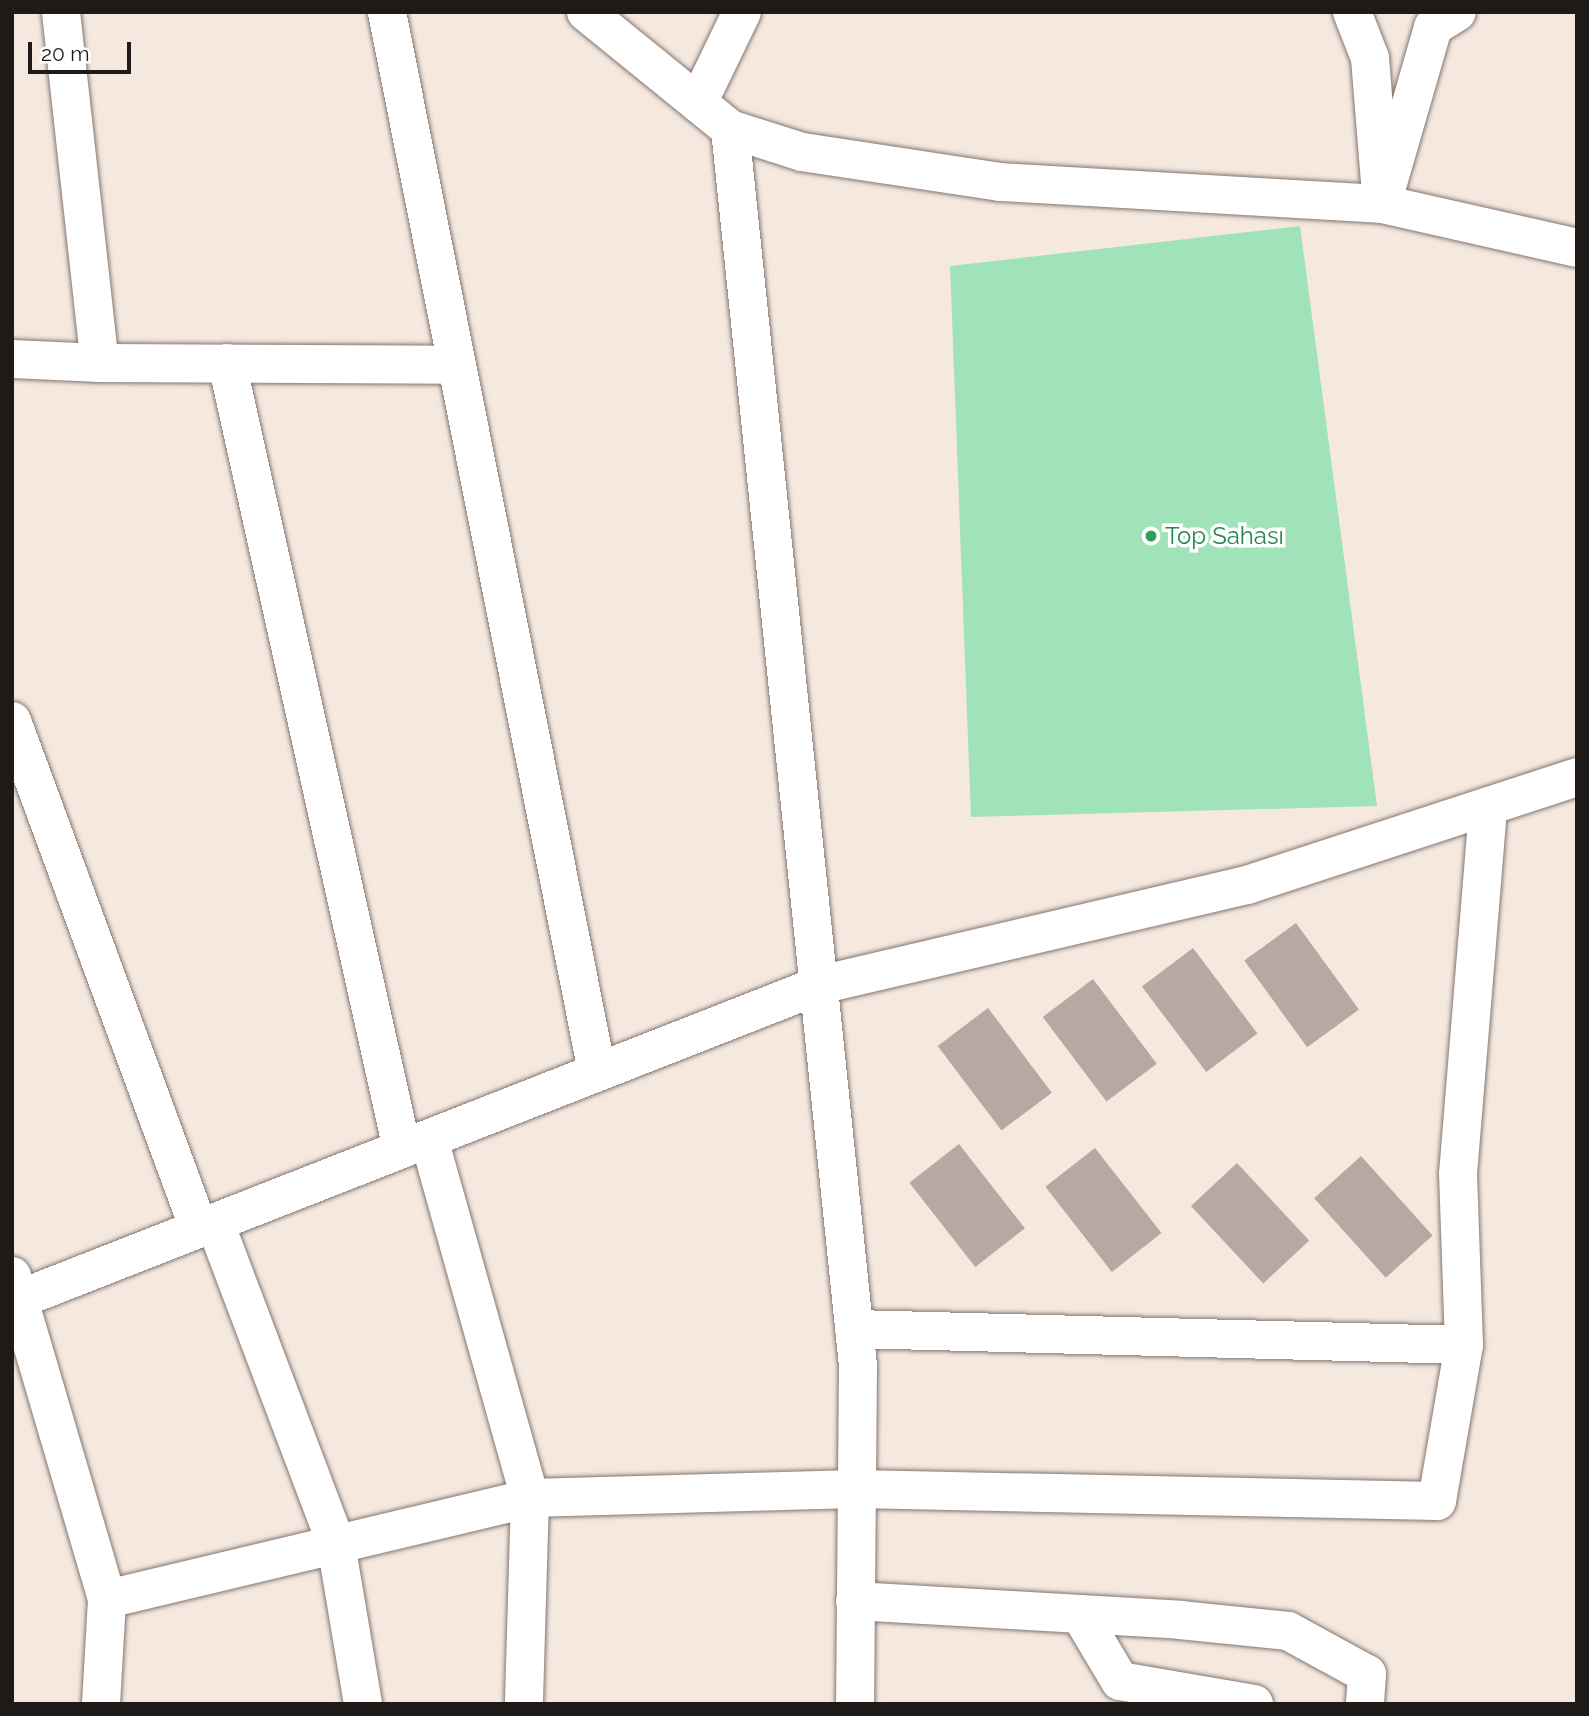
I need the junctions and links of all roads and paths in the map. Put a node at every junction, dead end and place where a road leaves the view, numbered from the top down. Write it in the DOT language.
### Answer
graph roads {
  1 [pos="61,12"];
  2 [pos="387,12"];
  3 [pos="586,12"];
  4 [pos="742,12"];
  5 [pos="1352,12"];
  6 [pos="1457,12"];
  7 [pos="698,103"];
  8 [pos="730,129"];
  9 [pos="1382,204"];
  10 [pos="1577,248"];
  11 [pos="12,359"];
  12 [pos="100,363"];
  13 [pos="227,363"];
  14 [pos="457,365"];
  15 [pos="12,721"];
  16 [pos="1577,777"];
  17 [pos="1488,806"];
  18 [pos="820,985"];
  19 [pos="597,1072"];
  20 [pos="415,1144"];
  21 [pos="207,1226"];
  22 [pos="15,1292"];
  23 [pos="854,1329"];
  24 [pos="1464,1345"];
  25 [pos="856,1489"];
  26 [pos="530,1498"];
  27 [pos="336,1544"];
  28 [pos="107,1599"];
  29 [pos="855,1601"];
  30 [pos="1080,1614"];
  31 [pos="101,1704"];
  32 [pos="363,1704"];
  33 [pos="524,1704"];
  34 [pos="855,1704"];
  35 [pos="1254,1704"];
  36 [pos="1365,1704"];
  1 -- 12 [label="street"];
  2 -- 14 [label="street"];
  3 -- 7 [label="street"];
  4 -- 7 [label="street"];
  5 -- 9 [label="street"];
  6 -- 9 [label="street"];
  7 -- 8 [label="street"];
  8 -- 9 [label="street"];
  8 -- 18 [label="street"];
  9 -- 10 [label="street"];
  11 -- 12 [label="street"];
  12 -- 13 [label="street"];
  13 -- 14 [label="street"];
  13 -- 20 [label="street"];
  14 -- 19 [label="street"];
  15 -- 21 [label="street"];
  16 -- 17 [label="street"];
  17 -- 18 [label="street"];
  17 -- 24 [label="street"];
  18 -- 19 [label="street"];
  18 -- 23 [label="street"];
  19 -- 20 [label="street"];
  20 -- 21 [label="street"];
  20 -- 26 [label="street"];
  21 -- 22 [label="street"];
  21 -- 27 [label="street"];
  22 -- 28 [label="street"];
  23 -- 24 [label="street"];
  23 -- 25 [label="street"];
  24 -- 25 [label="street"];
  25 -- 26 [label="street"];
  25 -- 29 [label="street"];
  26 -- 27 [label="street"];
  26 -- 33 [label="street"];
  27 -- 28 [label="street"];
  27 -- 32 [label="street"];
  28 -- 31 [label="street"];
  29 -- 30 [label="street"];
  29 -- 34 [label="street"];
  30 -- 35 [label="street"];
  30 -- 36 [label="street"];
}
